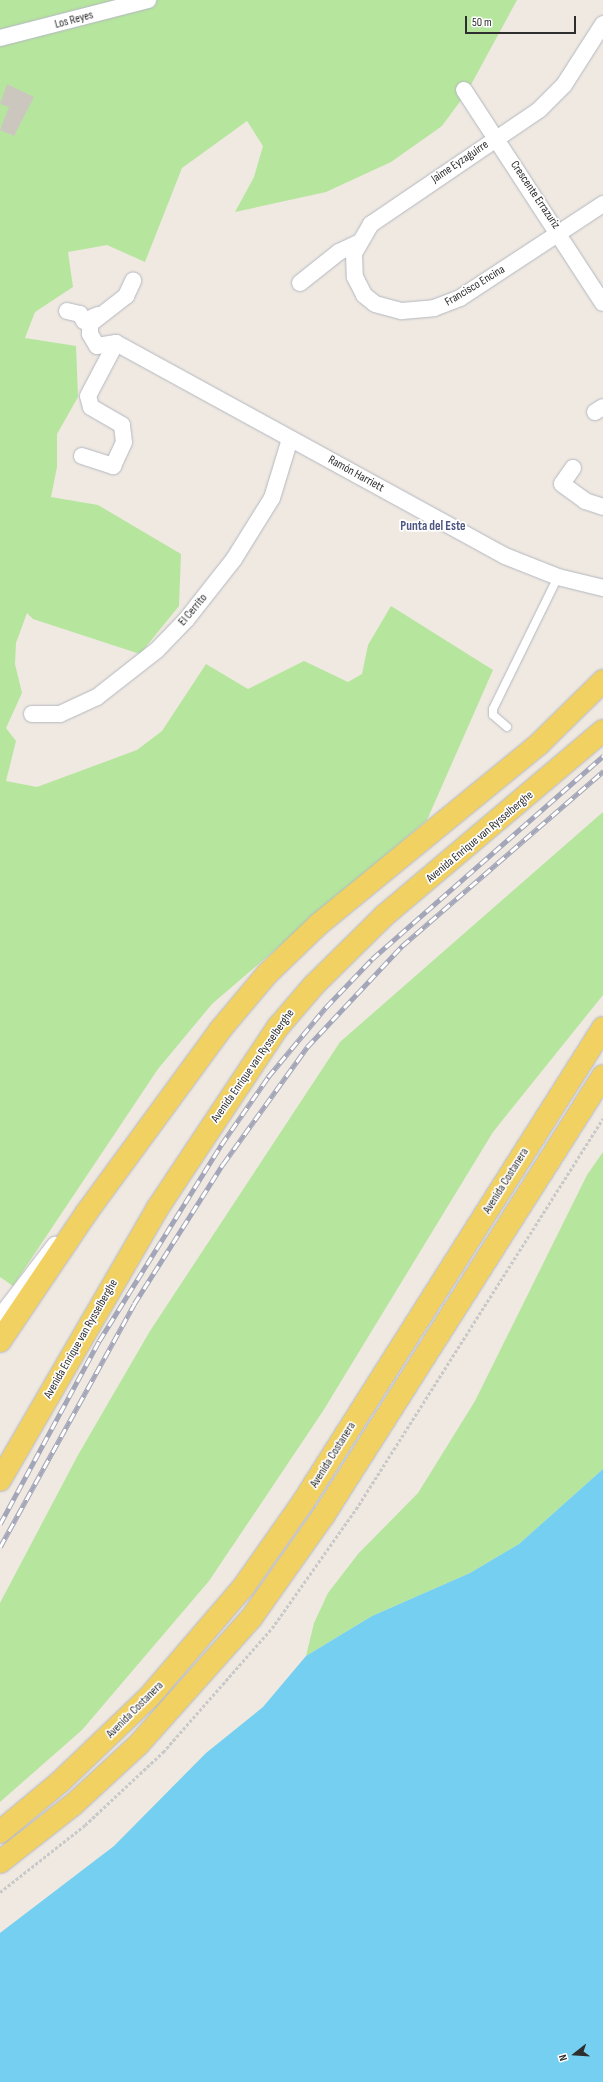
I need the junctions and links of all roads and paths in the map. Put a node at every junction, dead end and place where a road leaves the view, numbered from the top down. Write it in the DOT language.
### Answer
graph roads {
  1 [pos="148,0"];
  2 [pos="603,24"];
  3 [pos="0,38"];
  4 [pos="464,90"];
  5 [pos="497,138"];
  6 [pos="603,204"];
  7 [pos="560,232"];
  8 [pos="358,243"];
  9 [pos="132,281"];
  10 [pos="300,283"];
  11 [pos="603,303"];
  12 [pos="67,310"];
  13 [pos="102,314"];
  14 [pos="116,343"];
  15 [pos="290,439"];
  16 [pos="82,456"];
  17 [pos="573,468"];
  18 [pos="603,507"];
  19 [pos="558,577"];
  20 [pos="603,588"];
  21 [pos="603,681"];
  22 [pos="32,714"];
  23 [pos="507,727"];
  24 [pos="603,731"];
  25 [pos="603,1028"];
  26 [pos="603,1076"];
  27 [pos="87,1212"];
  28 [pos="0,1317"];
  29 [pos="0,1341"];
  30 [pos="0,1480"];
  31 [pos="0,1832"];
  32 [pos="0,1862"];
  1 -- 3 [label="street, Los Reyes"];
  2 -- 5 [label="street, Jaime Eyzaguirre"];
  4 -- 5 [label="street, Crescente Errazuriz"];
  5 -- 7 [label="street, Crescente Errazuriz"];
  5 -- 8 [label="street, Jaime Eyzaguirre"];
  6 -- 7 [label="street, Francisco Encina"];
  7 -- 8 [label="street, Francisco Encina"];
  7 -- 11 [label="street, Crescente Errazuriz"];
  8 -- 10 [label="street, Jaime Eyzaguirre"];
  9 -- 13 [label="street"];
  12 -- 13 [label="street"];
  13 -- 14 [label="street"];
  14 -- 15 [label="street, Ramón Harriett"];
  14 -- 16 [label="street"];
  15 -- 19 [label="street, Ramón Harriett"];
  15 -- 22 [label="street, El Cerrito"];
  17 -- 18 [label="street"];
  19 -- 20 [label="street, Ramón Harriett"];
  19 -- 23 [label="lane"];
  21 -- 27 [label="main road"];
  24 -- 30 [label="main road, Avenida Enrique van Rysselberghe"];
  25 -- 31 [label="main road, Avenida Costanera"];
  26 -- 32 [label="main road, Avenida Costanera"];
  27 -- 28 [label="street"];
  27 -- 29 [label="main road"];
}
